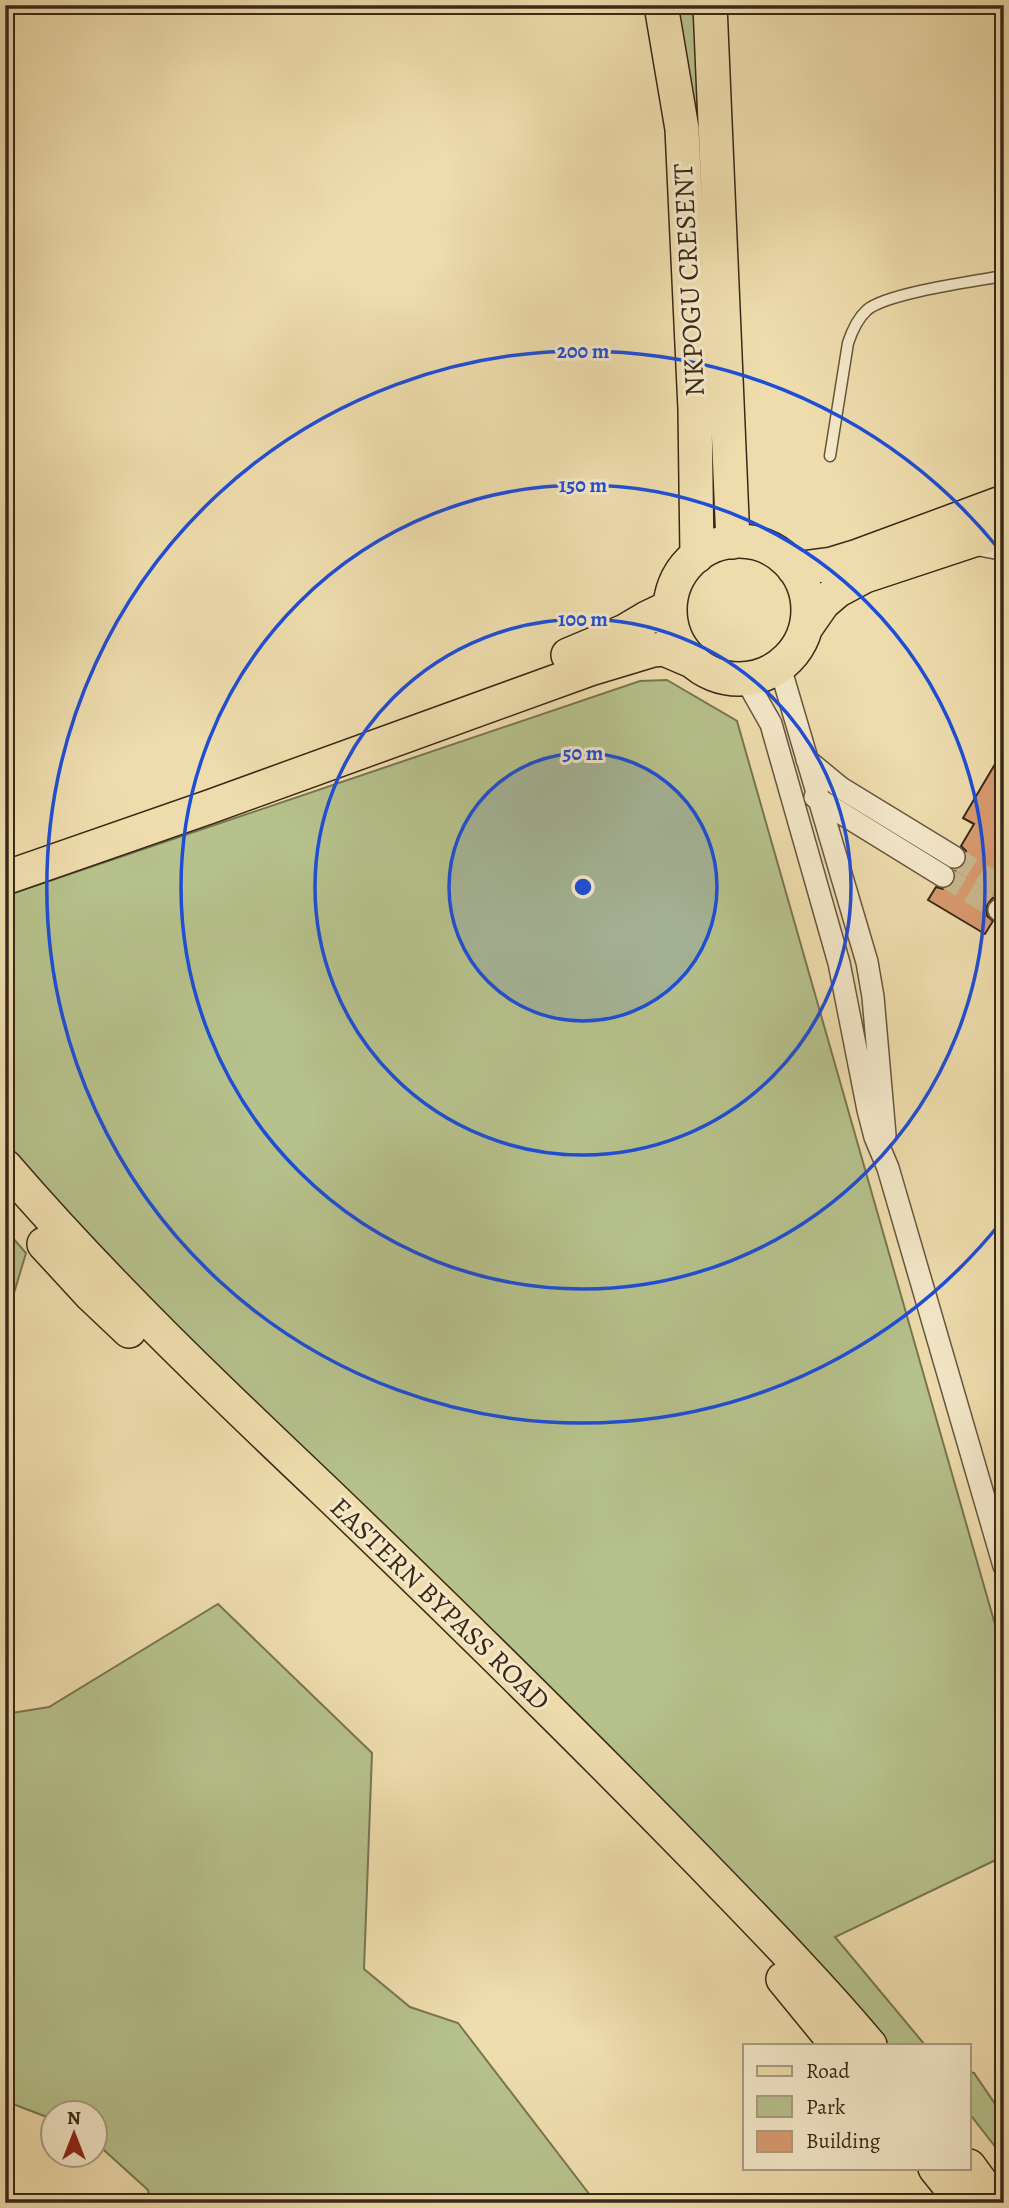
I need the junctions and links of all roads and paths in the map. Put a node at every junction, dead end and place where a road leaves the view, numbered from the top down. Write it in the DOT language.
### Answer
graph roads {
  1 [pos="661,5"];
  2 [pos="710,5"];
  3 [pos="1004,276"];
  4 [pos="830,456"];
  5 [pos="1004,502"];
  6 [pos="1004,530"];
  7 [pos="733,542"];
  8 [pos="953,547"];
  9 [pos="1004,555"];
  10 [pos="697,556"];
  11 [pos="794,569"];
  12 [pos="670,607"];
  13 [pos="807,626"];
  14 [pos="692,661"];
  15 [pos="780,667"];
  16 [pos="745,678"];
  17 [pos="806,760"];
  18 [pos="786,774"];
  19 [pos="818,800"];
  20 [pos="954,857"];
  21 [pos="5,858"];
  22 [pos="943,876"];
  23 [pos="5,878"];
  24 [pos="5,1167"];
  25 [pos="888,1168"];
  26 [pos="5,1201"];
  27 [pos="1004,1566"];
  28 [pos="836,2044"];
  29 [pos="869,2044"];
  30 [pos="970,2167"];
  31 [pos="937,2170"];
  32 [pos="963,2203"];
  33 [pos="996,2203"];
  1 -- 10 [label="main road, NKPOGU CRESENT"];
  2 -- 7 [label="main road, NKPOGU CRESENT"];
  3 -- 4 [label="lane"];
  5 -- 11 [label="main road"];
  6 -- 8 [label="main road"];
  7 -- 10 [label="main road"];
  7 -- 11 [label="main road"];
  8 -- 9 [label="lane"];
  8 -- 13 [label="main road"];
  10 -- 12 [label="main road"];
  11 -- 13 [label="main road"];
  12 -- 14 [label="main road"];
  12 -- 21 [label="main road"];
  13 -- 15 [label="main road"];
  14 -- 16 [label="main road"];
  14 -- 23 [label="main road"];
  15 -- 16 [label="main road"];
  15 -- 17 [label="street"];
  16 -- 18 [label="street"];
  17 -- 19 [label="street"];
  17 -- 20 [label="street"];
  18 -- 19 [label="street"];
  18 -- 25 [label="street"];
  19 -- 22 [label="street"];
  19 -- 25 [label="street"];
  24 -- 29 [label="main road, EASTERN BYPASS ROAD"];
  25 -- 27 [label="street"];
  26 -- 28 [label="main road, EASTERN BYPASS ROAD"];
  30 -- 33 [label="main road"];
  31 -- 32 [label="main road"];
}
